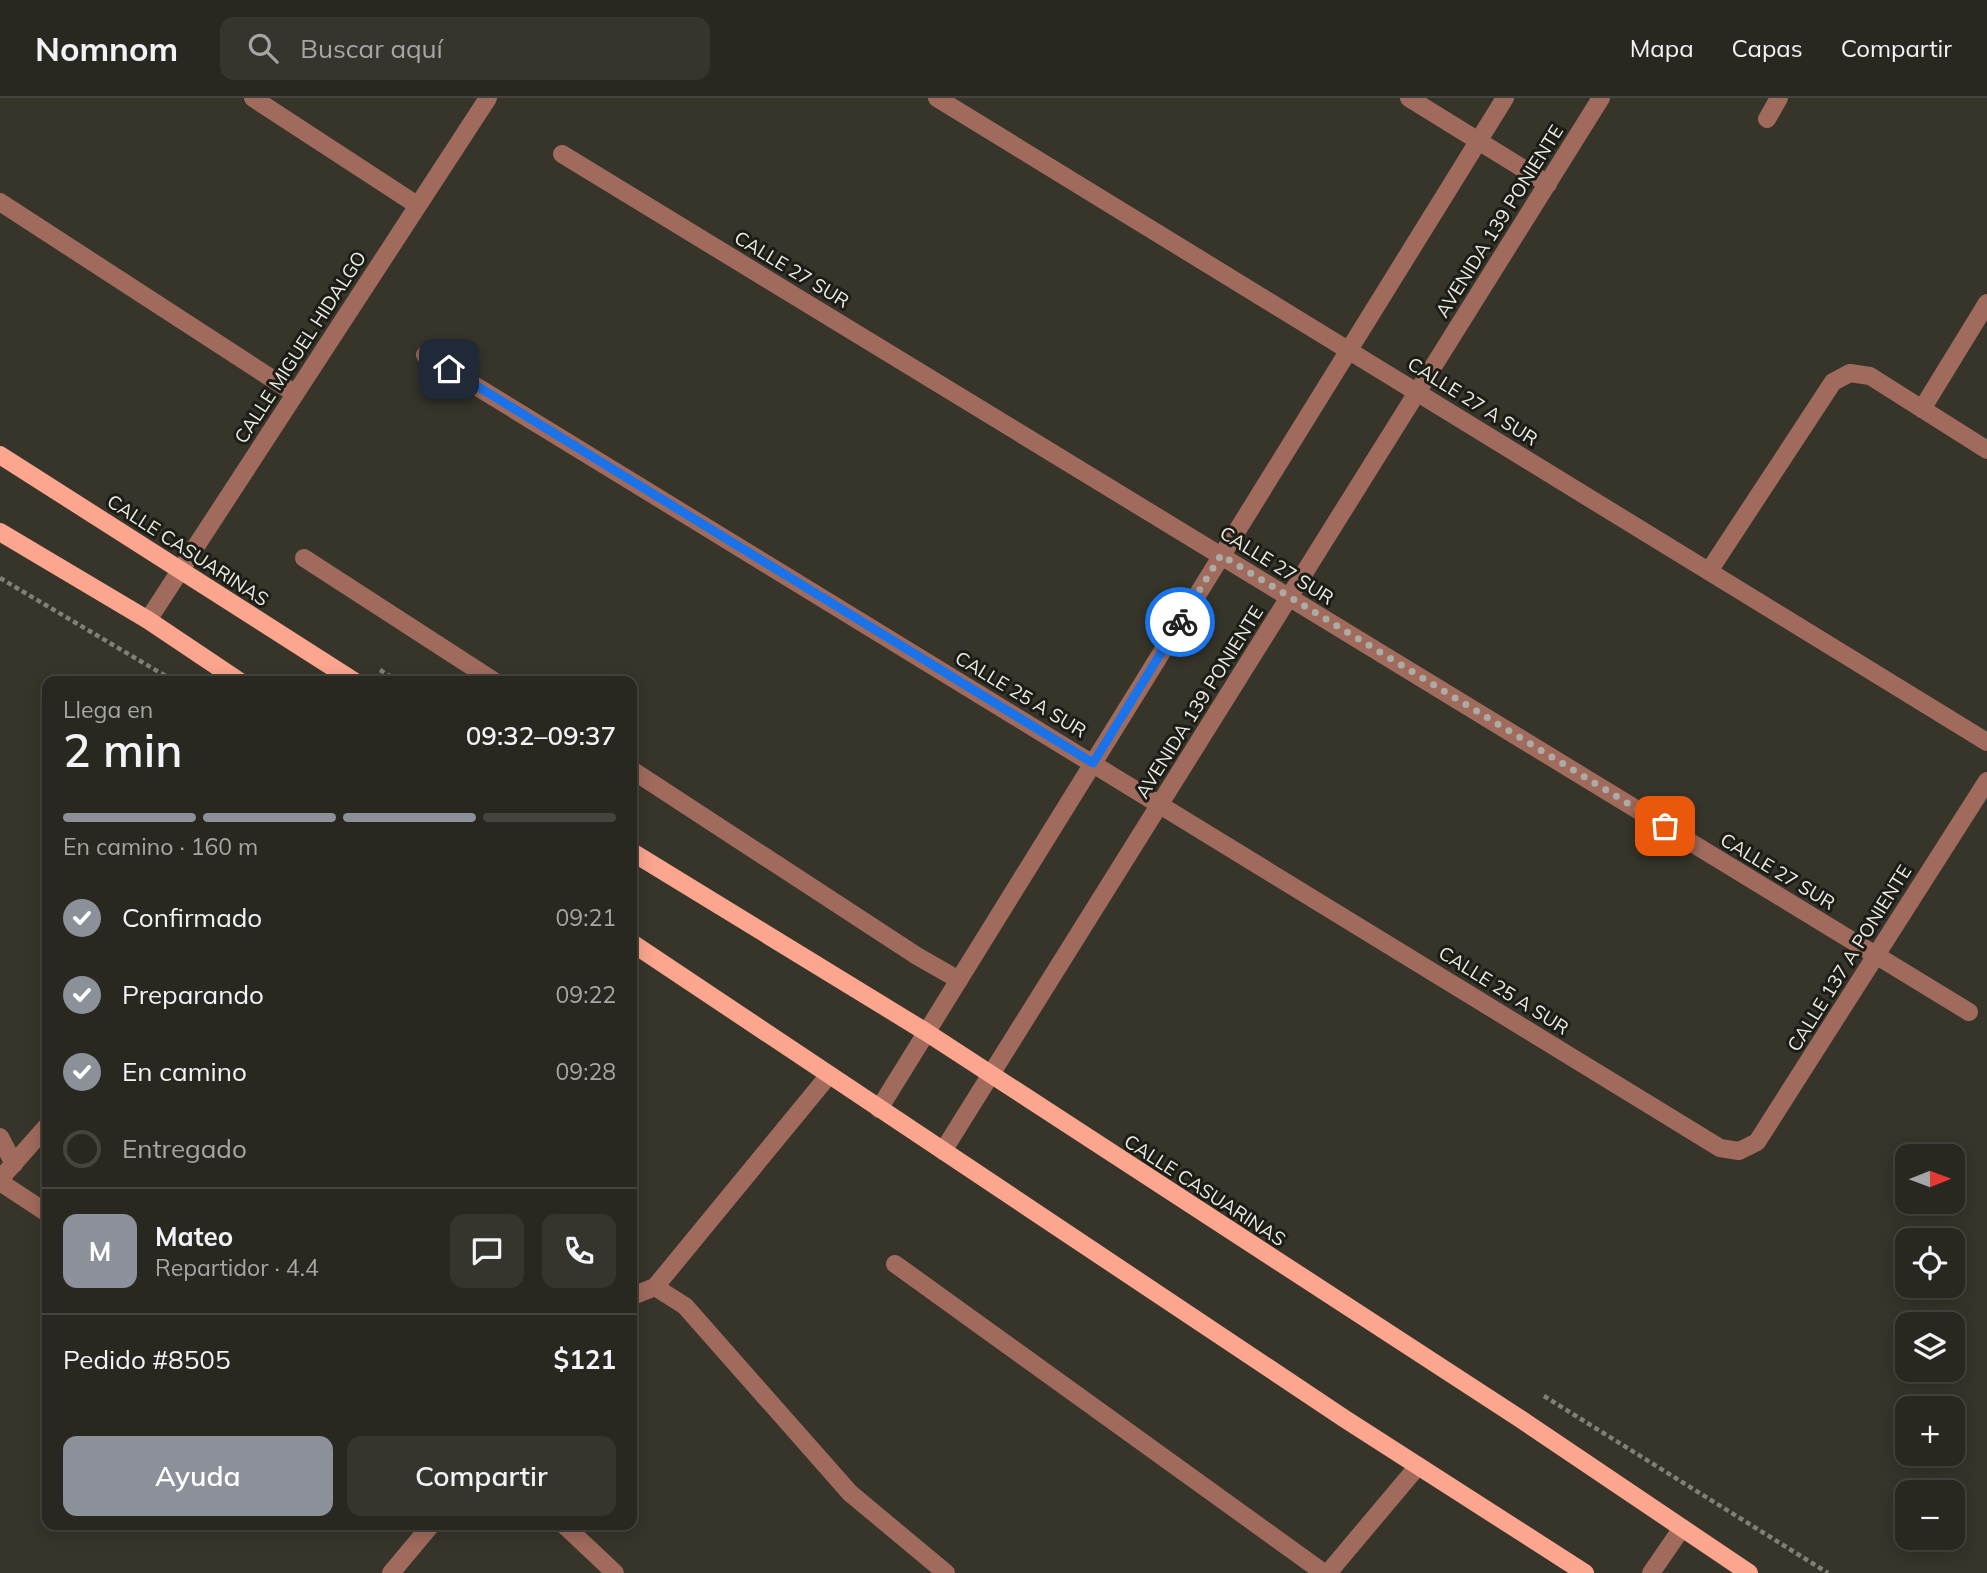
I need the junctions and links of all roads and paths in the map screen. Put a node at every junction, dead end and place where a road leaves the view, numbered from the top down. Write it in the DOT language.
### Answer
graph roads {
  1 [pos="253,98"];
  2 [pos="488,98"];
  3 [pos="937,98"];
  4 [pos="1409,98"];
  5 [pos="1505,98"];
  6 [pos="1601,98"];
  7 [pos="1779,98"];
  8 [pos="1767,119"];
  9 [pos="1478,141"];
  10 [pos="562,154"];
  11 [pos="1548,184"];
  12 [pos="0,202"];
  13 [pos="417,205"];
  14 [pos="1987,303"];
  15 [pos="1349,350"];
  16 [pos="425,355"];
  17 [pos="1418,391"];
  18 [pos="295,393"];
  19 [pos="1922,409"];
  20 [pos="1987,450"];
  21 [pos="0,455"];
  22 [pos="0,532"];
  23 [pos="1221,555"];
  24 [pos="304,558"];
  25 [pos="181,569"];
  26 [pos="1709,571"];
  27 [pos="0,578"];
  28 [pos="1289,597"];
  29 [pos="148,620"];
  30 [pos="166,676"];
  31 [pos="232,676"];
  32 [pos="346,676"];
  33 [pos="486,676"];
  34 [pos="1987,742"];
  35 [pos="1093,763"];
  36 [pos="637,773"];
  37 [pos="1987,781"];
  38 [pos="1160,803"];
  39 [pos="637,855"];
  40 [pos="637,946"];
  41 [pos="1876,955"];
  42 [pos="959,980"];
  43 [pos="1969,1012"];
  44 [pos="926,1032"];
  45 [pos="830,1075"];
  46 [pos="990,1075"];
  47 [pos="879,1109"];
  48 [pos="42,1132"];
  49 [pos="0,1137"];
  50 [pos="943,1151"];
  51 [pos="1739,1151"];
  52 [pos="14,1164"];
  53 [pos="0,1181"];
  54 [pos="42,1210"];
  55 [pos="895,1264"];
  56 [pos="655,1287"];
  57 [pos="637,1294"];
  58 [pos="1418,1466"];
  59 [pos="1682,1528"];
  60 [pos="427,1530"];
  61 [pos="568,1530"];
  62 [pos="1730,1568"];
  63 [pos="391,1573"];
  64 [pos="615,1573"];
  65 [pos="946,1573"];
  66 [pos="1326,1573"];
  67 [pos="1585,1573"];
  68 [pos="1651,1573"];
  69 [pos="1749,1573"];
  1 -- 13 [label="street"];
  2 -- 13 [label="street, CALLE MIGUEL HIDALGO"];
  3 -- 15 [label="street, CALLE 27 A SUR"];
  4 -- 9 [label="street"];
  5 -- 9 [label="street"];
  6 -- 11 [label="street, AVENIDA 139 PONIENTE"];
  7 -- 8 [label="street"];
  9 -- 11 [label="street"];
  9 -- 15 [label="street"];
  10 -- 23 [label="street, CALLE 27 SUR"];
  11 -- 17 [label="street, AVENIDA 139 PONIENTE"];
  12 -- 18 [label="street"];
  13 -- 18 [label="street, CALLE MIGUEL HIDALGO"];
  14 -- 19 [label="street"];
  15 -- 17 [label="street, CALLE 27 A SUR"];
  15 -- 23 [label="street"];
  16 -- 35 [label="street, CALLE 25 A SUR"];
  17 -- 26 [label="street, CALLE 27 A SUR"];
  17 -- 28 [label="street, AVENIDA 139 PONIENTE"];
  18 -- 25 [label="street, CALLE MIGUEL HIDALGO"];
  19 -- 20 [label="street"];
  19 -- 26 [label="street"];
  21 -- 25 [label="main road, CALLE CASUARINAS"];
  22 -- 29 [label="main road"];
  23 -- 28 [label="street, CALLE 27 SUR"];
  23 -- 35 [label="street"];
  24 -- 33 [label="street"];
  25 -- 29 [label="street, CALLE MIGUEL HIDALGO"];
  25 -- 32 [label="main road, CALLE CASUARINAS"];
  26 -- 34 [label="street, CALLE 27 A SUR"];
  27 -- 30 [label="path"];
  28 -- 38 [label="street, AVENIDA 139 PONIENTE"];
  28 -- 41 [label="street, CALLE 27 SUR"];
  29 -- 31 [label="main road"];
  35 -- 38 [label="street, CALLE 25 A SUR"];
  35 -- 42 [label="street"];
  36 -- 42 [label="street"];
  37 -- 41 [label="street, CALLE 137 A PONIENTE"];
  38 -- 46 [label="street, AVENIDA 139 PONIENTE"];
  38 -- 51 [label="street, CALLE 25 A SUR"];
  39 -- 44 [label="main road, CALLE CASUARINAS"];
  40 -- 45 [label="main road"];
  41 -- 43 [label="street, CALLE 27 SUR"];
  41 -- 51 [label="street, CALLE 137 A PONIENTE"];
  42 -- 44 [label="street"];
  44 -- 46 [label="main road, CALLE CASUARINAS"];
  44 -- 47 [label="street"];
  45 -- 47 [label="main road"];
  45 -- 56 [label="street"];
  46 -- 50 [label="street, AVENIDA 139 PONIENTE"];
  46 -- 59 [label="main road, CALLE CASUARINAS"];
  47 -- 50 [label="main road"];
  48 -- 52 [label="street"];
  49 -- 52 [label="street"];
  50 -- 58 [label="main road"];
  52 -- 53 [label="street"];
  53 -- 54 [label="street"];
  55 -- 66 [label="street"];
  56 -- 57 [label="street"];
  56 -- 65 [label="street"];
  58 -- 66 [label="street"];
  58 -- 67 [label="main road"];
  59 -- 62 [label="main road, CALLE CASUARINAS"];
  59 -- 68 [label="street"];
  60 -- 63 [label="street"];
  61 -- 64 [label="street"];
  62 -- 69 [label="main road, CALLE CASUARINAS"];
}
